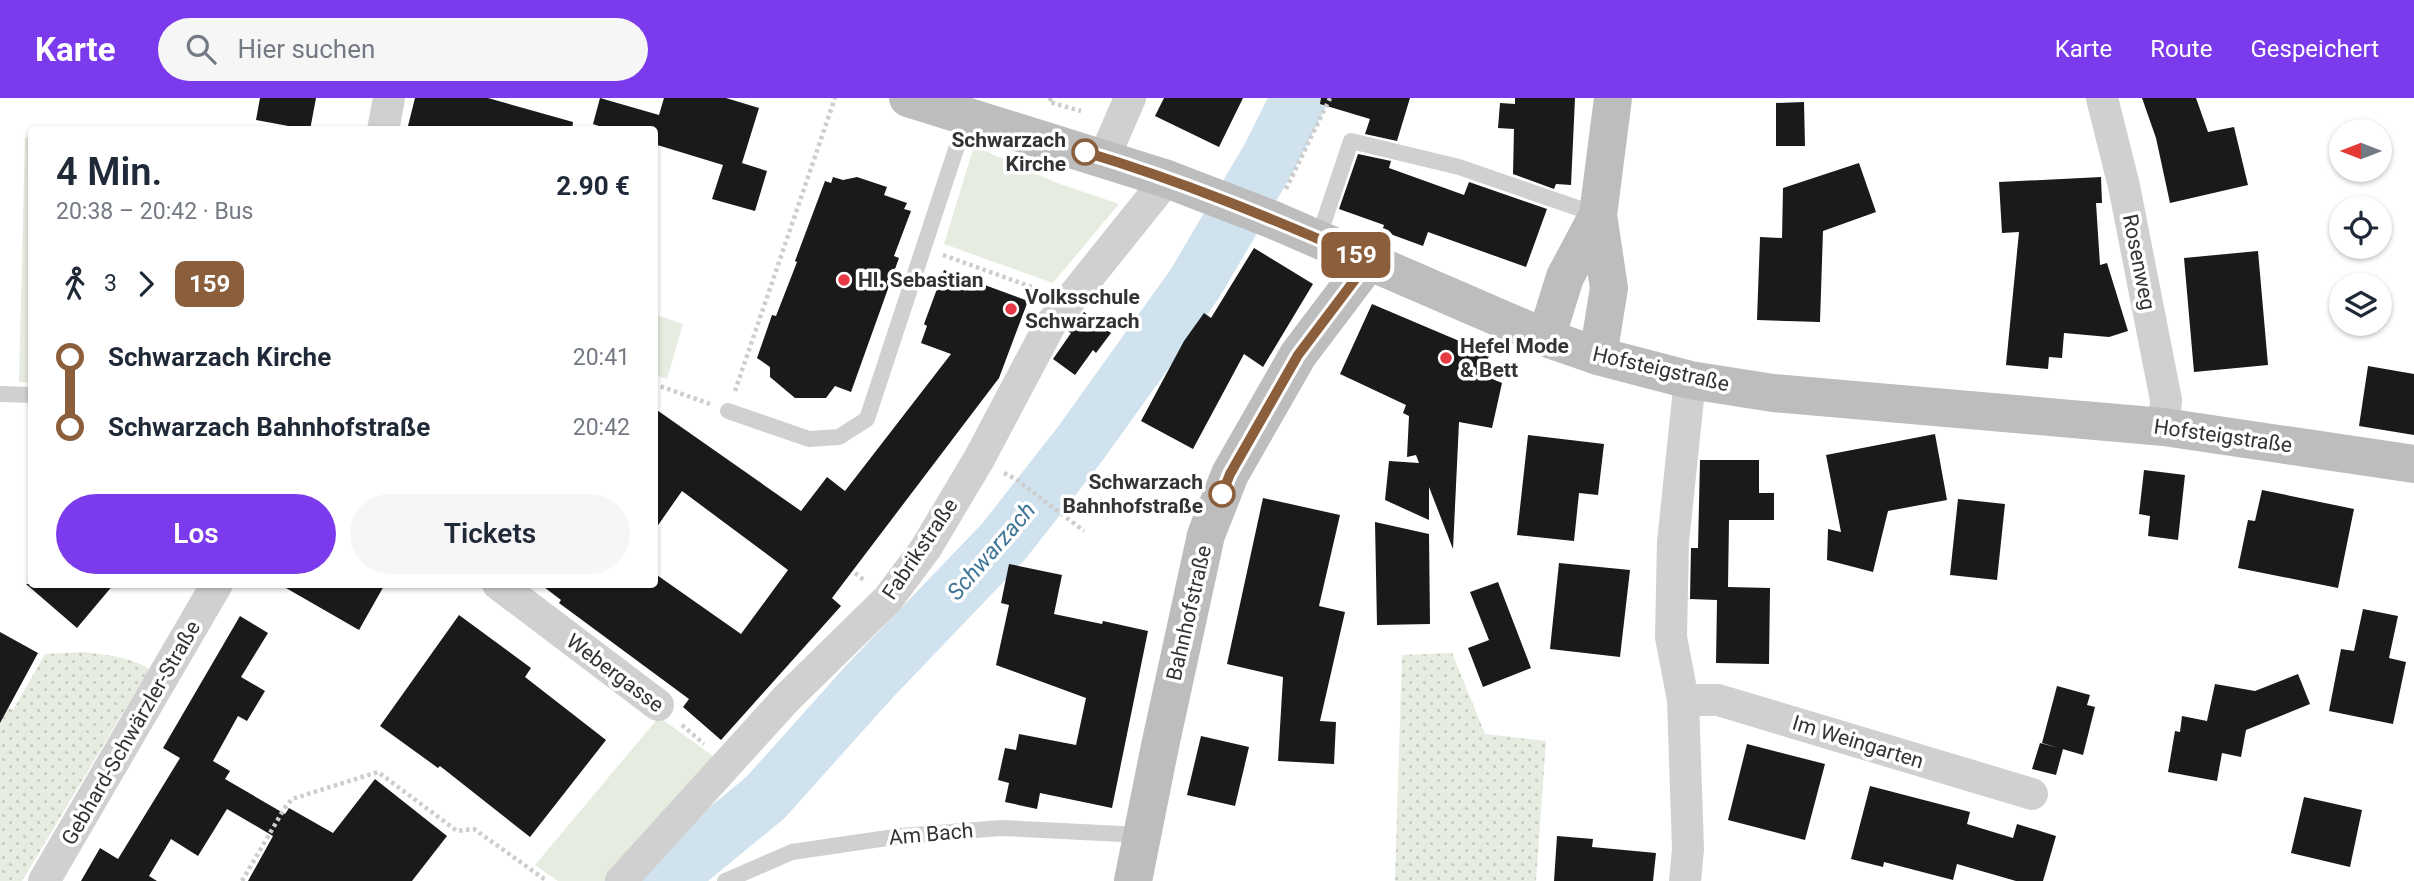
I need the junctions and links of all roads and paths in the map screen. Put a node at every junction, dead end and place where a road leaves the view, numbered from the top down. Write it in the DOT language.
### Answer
graph roads {
  1 [pos="390,98"];
  2 [pos="835,98"];
  3 [pos="908,98"];
  4 [pos="1051,98"];
  5 [pos="1130,98"];
  6 [pos="1330,98"];
  7 [pos="1613,98"];
  8 [pos="2102,98"];
  9 [pos="1081,111"];
  10 [pos="967,116"];
  11 [pos="384,126"];
  12 [pos="1104,158"];
  13 [pos="1167,179"];
  14 [pos="1275,206"];
  15 [pos="1598,215"];
  16 [pos="1318,239"];
  17 [pos="923,249"];
  18 [pos="1369,261"];
  19 [pos="1048,292"];
  20 [pos="1546,338"];
  21 [pos="1598,356"];
  22 [pos="1690,380"];
  23 [pos="658,385"];
  24 [pos="0,394"];
  25 [pos="28,395"];
  26 [pos="728,411"];
  27 [pos="2164,427"];
  28 [pos="2414,464"];
  29 [pos="1017,480"];
  30 [pos="1084,531"];
  31 [pos="215,588"];
  32 [pos="503,588"];
  33 [pos="1683,700"];
  34 [pos="657,705"];
  35 [pos="729,764"];
  36 [pos="2032,794"];
  37 [pos="1143,835"];
  38 [pos="44,881"];
  39 [pos="242,881"];
  40 [pos="547,881"];
  41 [pos="621,881"];
  42 [pos="725,881"];
  43 [pos="1133,881"];
  44 [pos="1685,881"];
  1 -- 11 [label="street"];
  2 -- 26 [label="path"];
  3 -- 10 [label="main road, Hofsteigstraße"];
  4 -- 9 [label="path"];
  5 -- 12 [label="street"];
  6 -- 14 [label="path"];
  7 -- 15 [label="main road"];
  8 -- 27 [label="street, Rosenweg"];
  10 -- 12 [label="main road, Hofsteigstraße"];
  10 -- 17 [label="lane"];
  12 -- 13 [label="main road, Hofsteigstraße"];
  13 -- 14 [label="main road, Hofsteigstraße"];
  13 -- 35 [label="street, Fabrikstraße"];
  14 -- 16 [label="main road, Hofsteigstraße"];
  15 -- 16 [label="lane"];
  15 -- 20 [label="main road"];
  15 -- 21 [label="main road"];
  16 -- 18 [label="main road, Hofsteigstraße"];
  17 -- 19 [label="path"];
  17 -- 26 [label="lane"];
  18 -- 20 [label="main road, Hofsteigstraße"];
  18 -- 37 [label="main road, Bahnhofstraße"];
  20 -- 21 [label="main road, Hofsteigstraße"];
  21 -- 22 [label="main road, Hofsteigstraße"];
  22 -- 27 [label="main road, Hofsteigstraße"];
  22 -- 33 [label="street"];
  23 -- 26 [label="path"];
  24 -- 25 [label="lane"];
  27 -- 28 [label="main road, Hofsteigstraße"];
  29 -- 30 [label="path"];
  31 -- 38 [label="street, Gebhard-Schwärzler-Straße"];
  32 -- 34 [label="street, Webergasse"];
  33 -- 36 [label="street, Im Weingarten"];
  33 -- 44 [label="street"];
  34 -- 35 [label="path, Webergasse"];
  35 -- 41 [label="street, Fabrikstraße"];
  37 -- 42 [label="lane, Am Bach"];
  37 -- 43 [label="main road, Bahnhofstraße"];
  39 -- 40 [label="path"];
}
